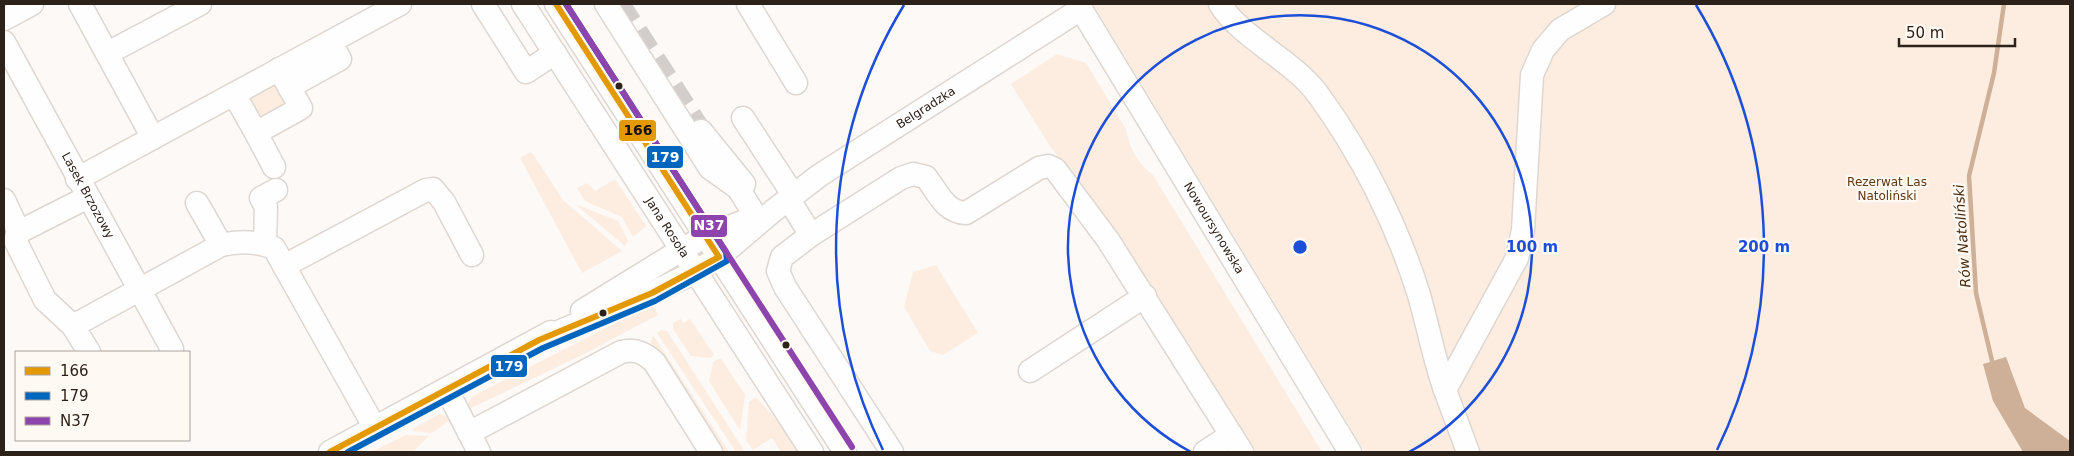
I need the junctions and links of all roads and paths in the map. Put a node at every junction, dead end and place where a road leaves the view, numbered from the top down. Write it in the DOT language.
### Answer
graph roads {
  1 [pos="32,4"];
  2 [pos="80,4"];
  3 [pos="200,4"];
  4 [pos="400,4"];
  5 [pos="483,4"];
  6 [pos="523,4"];
  7 [pos="556,4"];
  8 [pos="606,4"];
  9 [pos="748,4"];
  10 [pos="1220,4"];
  11 [pos="1604,4"];
  12 [pos="1079,6"];
  13 [pos="4,19"];
  14 [pos="4,42"];
  15 [pos="108,53"];
  16 [pos="555,53"];
  17 [pos="284,78"];
  18 [pos="796,83"];
  19 [pos="234,94"];
  20 [pos="743,118"];
  21 [pos="698,127"];
  22 [pos="256,133"];
  23 [pos="153,138"];
  24 [pos="274,167"];
  25 [pos="728,175"];
  26 [pos="83,188"];
  27 [pos="276,190"];
  28 [pos="4,202"];
  29 [pos="197,204"];
  30 [pos="775,207"];
  31 [pos="811,235"];
  32 [pos="706,236"];
  33 [pos="13,239"];
  34 [pos="265,244"];
  35 [pos="221,245"];
  36 [pos="681,250"];
  37 [pos="472,255"];
  38 [pos="719,257"];
  39 [pos="284,266"];
  40 [pos="695,272"];
  41 [pos="139,291"];
  42 [pos="1145,296"];
  43 [pos="73,326"];
  44 [pos="539,340"];
  45 [pos="172,349"];
  46 [pos="88,351"];
  47 [pos="1030,371"];
  48 [pos="447,390"];
  49 [pos="1445,390"];
  50 [pos="375,428"];
  51 [pos="474,443"];
  52 [pos="1236,443"];
  53 [pos="330,452"];
  54 [pos="711,452"];
  55 [pos="812,452"];
  56 [pos="845,452"];
  57 [pos="892,452"];
  58 [pos="1205,452"];
  59 [pos="1350,452"];
  60 [pos="1468,452"];
  1 -- 13 [label="street"];
  2 -- 15 [label="street"];
  3 -- 15 [label="street"];
  4 -- 17 [label="street"];
  5 -- 16 [label="street"];
  6 -- 16 [label="street, Jana Rosoła"];
  7 -- 32 [label="street"];
  8 -- 25 [label="street"];
  9 -- 18 [label="street"];
  10 -- 49 [label="street"];
  11 -- 49 [label="street"];
  12 -- 30 [label="street, Belgradzka"];
  12 -- 59 [label="street, Nowoursynowska"];
  14 -- 26 [label="street, Lasek Brzozowy"];
  15 -- 23 [label="street"];
  16 -- 36 [label="street, Jana Rosoła"];
  17 -- 19 [label="street"];
  17 -- 22 [label="street"];
  19 -- 22 [label="street"];
  19 -- 23 [label="street"];
  20 -- 30 [label="street"];
  21 -- 25 [label="street"];
  22 -- 24 [label="street"];
  23 -- 26 [label="street"];
  25 -- 30 [label="street"];
  26 -- 33 [label="street"];
  26 -- 41 [label="street, Lasek Brzozowy"];
  27 -- 34 [label="street"];
  28 -- 33 [label="street"];
  29 -- 35 [label="street"];
  30 -- 31 [label="street"];
  30 -- 32 [label="street, Belgradzka"];
  30 -- 38 [label="street, Belgradzka"];
  31 -- 42 [label="street"];
  31 -- 57 [label="street"];
  32 -- 36 [label="street, Belgradzka"];
  32 -- 38 [label="street"];
  33 -- 43 [label="street"];
  34 -- 35 [label="street"];
  34 -- 39 [label="street"];
  35 -- 41 [label="street"];
  36 -- 40 [label="street, Jana Rosoła"];
  36 -- 44 [label="street, Belgradzka"];
  37 -- 39 [label="street"];
  38 -- 40 [label="street, Belgradzka"];
  38 -- 56 [label="street"];
  39 -- 50 [label="street"];
  40 -- 44 [label="street, Belgradzka"];
  40 -- 55 [label="street, Jana Rosoła"];
  41 -- 43 [label="street"];
  41 -- 45 [label="street, Lasek Brzozowy"];
  42 -- 47 [label="street"];
  42 -- 52 [label="street"];
  43 -- 46 [label="street"];
  44 -- 48 [label="street, Belgradzka"];
  48 -- 50 [label="street, Belgradzka"];
  48 -- 51 [label="street"];
  49 -- 60 [label="street"];
  50 -- 53 [label="street, Belgradzka"];
  51 -- 54 [label="street"];
  52 -- 58 [label="street"];
}
